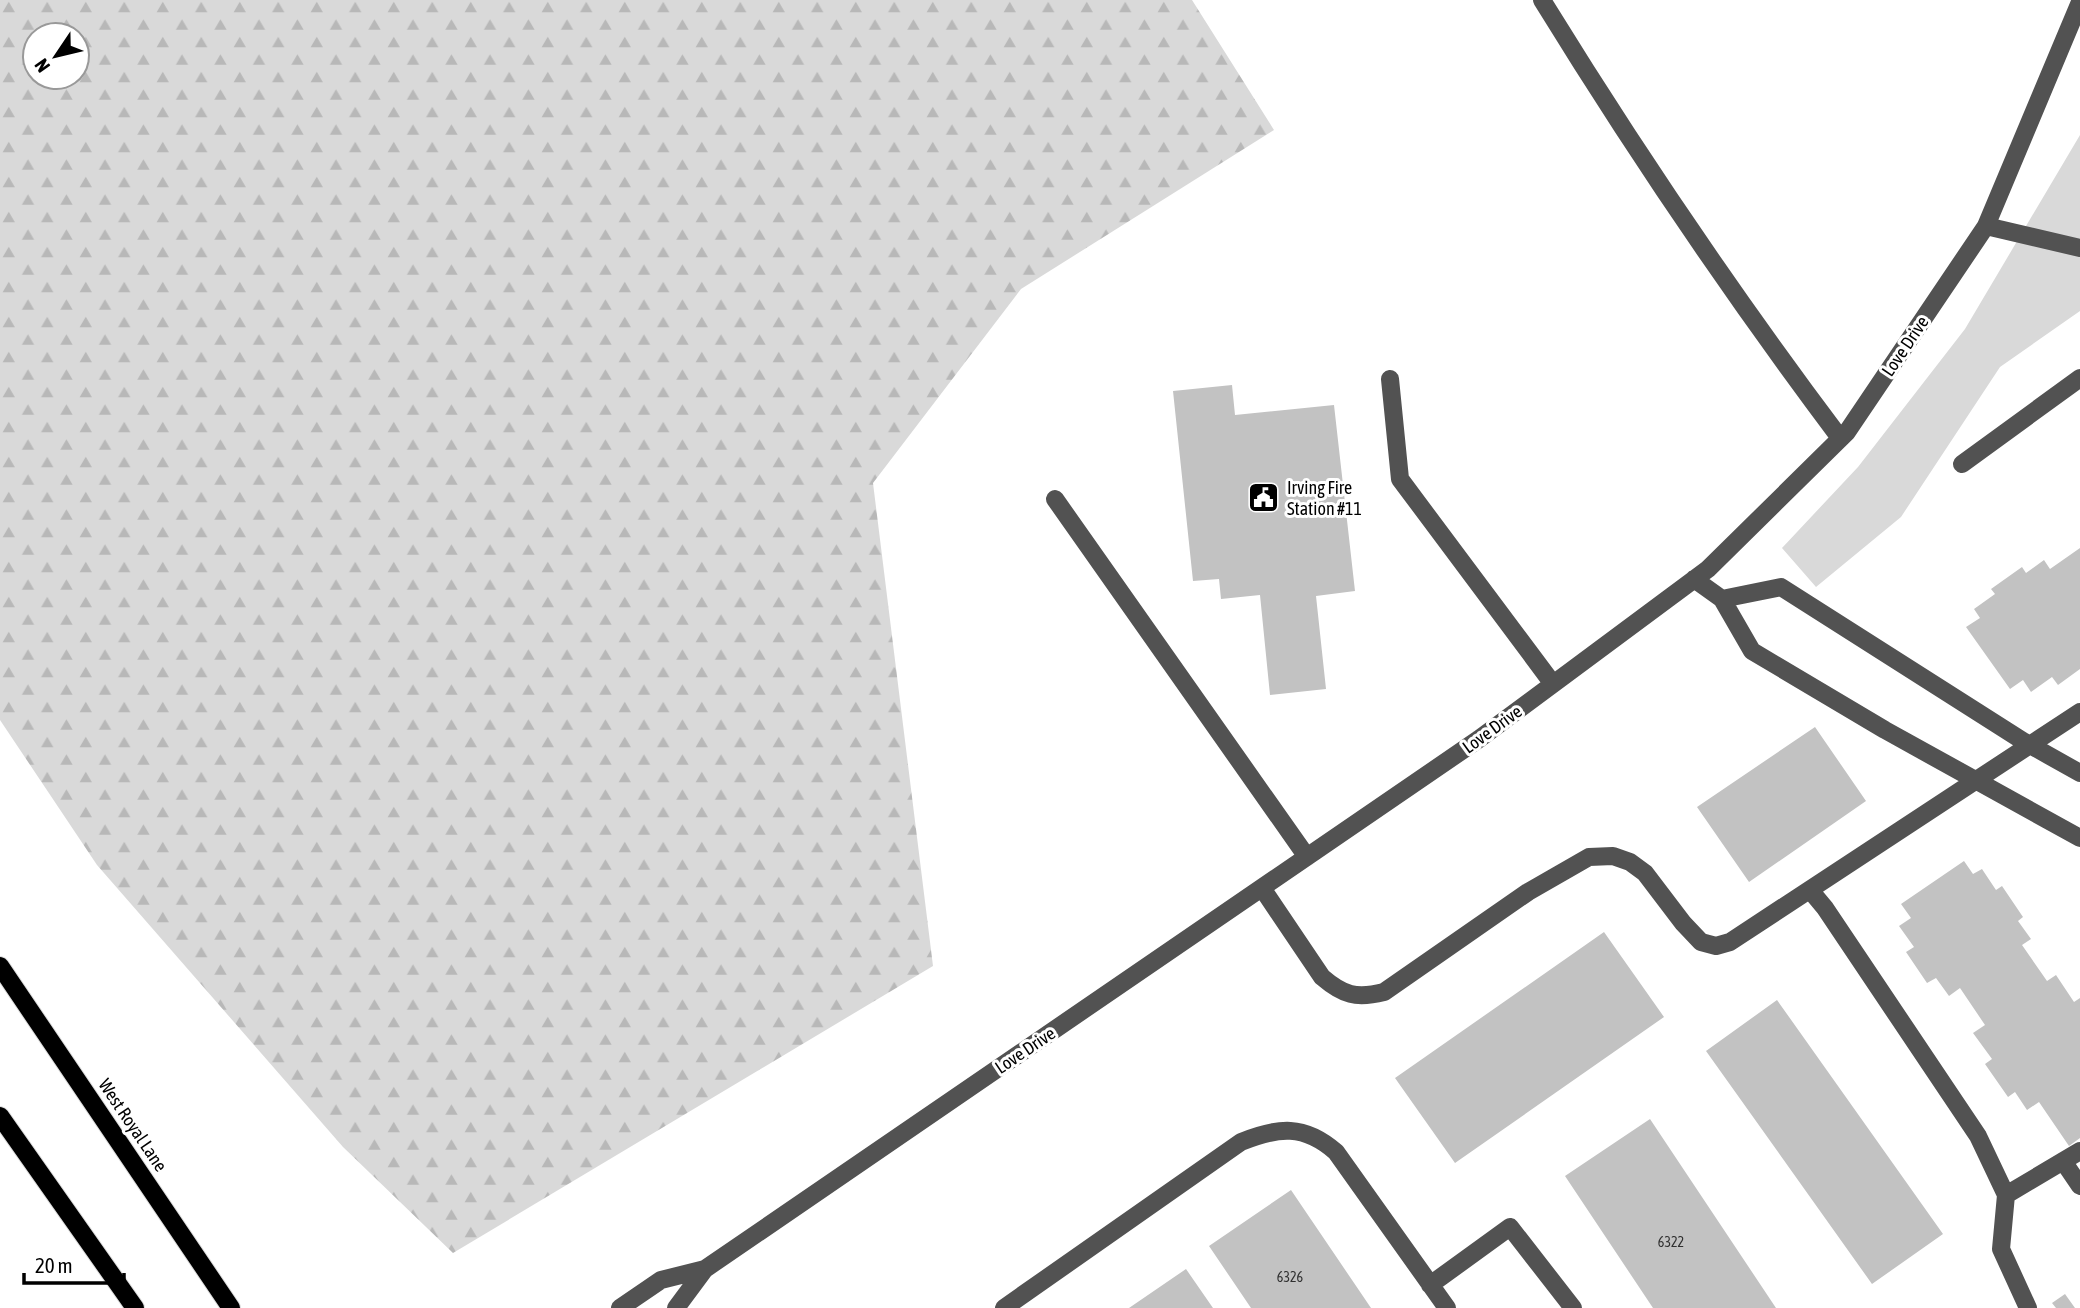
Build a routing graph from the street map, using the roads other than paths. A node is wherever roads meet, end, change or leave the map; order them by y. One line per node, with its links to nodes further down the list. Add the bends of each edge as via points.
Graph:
1 (1542, 0): 7 (street, via 1620,127)
2 (2080, 2): 3 (street, Love Drive)
3 (1986, 226): 4 (street); 7 (street, Love Drive)
4 (2080, 248)
5 (2080, 378): 8 (street)
6 (1390, 379): 12 (street, via 1400,479)
7 (1840, 438): 10 (street, Love Drive)
8 (1962, 464)
9 (1055, 499): 18 (street)
10 (1694, 579): 11 (street); 12 (street, Love Drive)
11 (1722, 599): 14 (street, via 1782,587); 16 (street, via 1752,651)
12 (1553, 684): 18 (street, Love Drive)
13 (2080, 712): 14 (street)
14 (2029, 745): 15 (street); 16 (street)
15 (2080, 773)
16 (1976, 780): 17 (street); 20 (street)
17 (2080, 838)
18 (1307, 857): 19 (street, Love Drive)
19 (1262, 888): 20 (street, via 1322,977 1335,988 1365,997 1384,992 1528,892 1589,857 1613,856 1630,862 1645,873 1701,943 1716,946 1730,942); 27 (street, Love Drive)
20 (1811, 890): 26 (street, via 1978,1136)
21 (0, 966): 30 (main road, West Royal Lane)
22 (0, 1116): 29 (main road)
23 (2080, 1151): 24 (street)
24 (2063, 1161): 25 (street); 26 (street)
25 (2080, 1186)
26 (2006, 1195): 36 (street, via 2001,1249)
27 (705, 1269): 31 (street, Love Drive, via 661,1280); 32 (street, Love Drive)
28 (1430, 1284): 33 (street, via 1336,1152 1320,1138 1276,1131 1241,1142); 34 (street); 35 (street, via 1510,1227)
29 (135, 1308)
30 (231, 1308)
31 (620, 1308)
32 (676, 1308)
33 (1004, 1308)
34 (1447, 1308)
35 (1573, 1308)
36 (2028, 1308)

